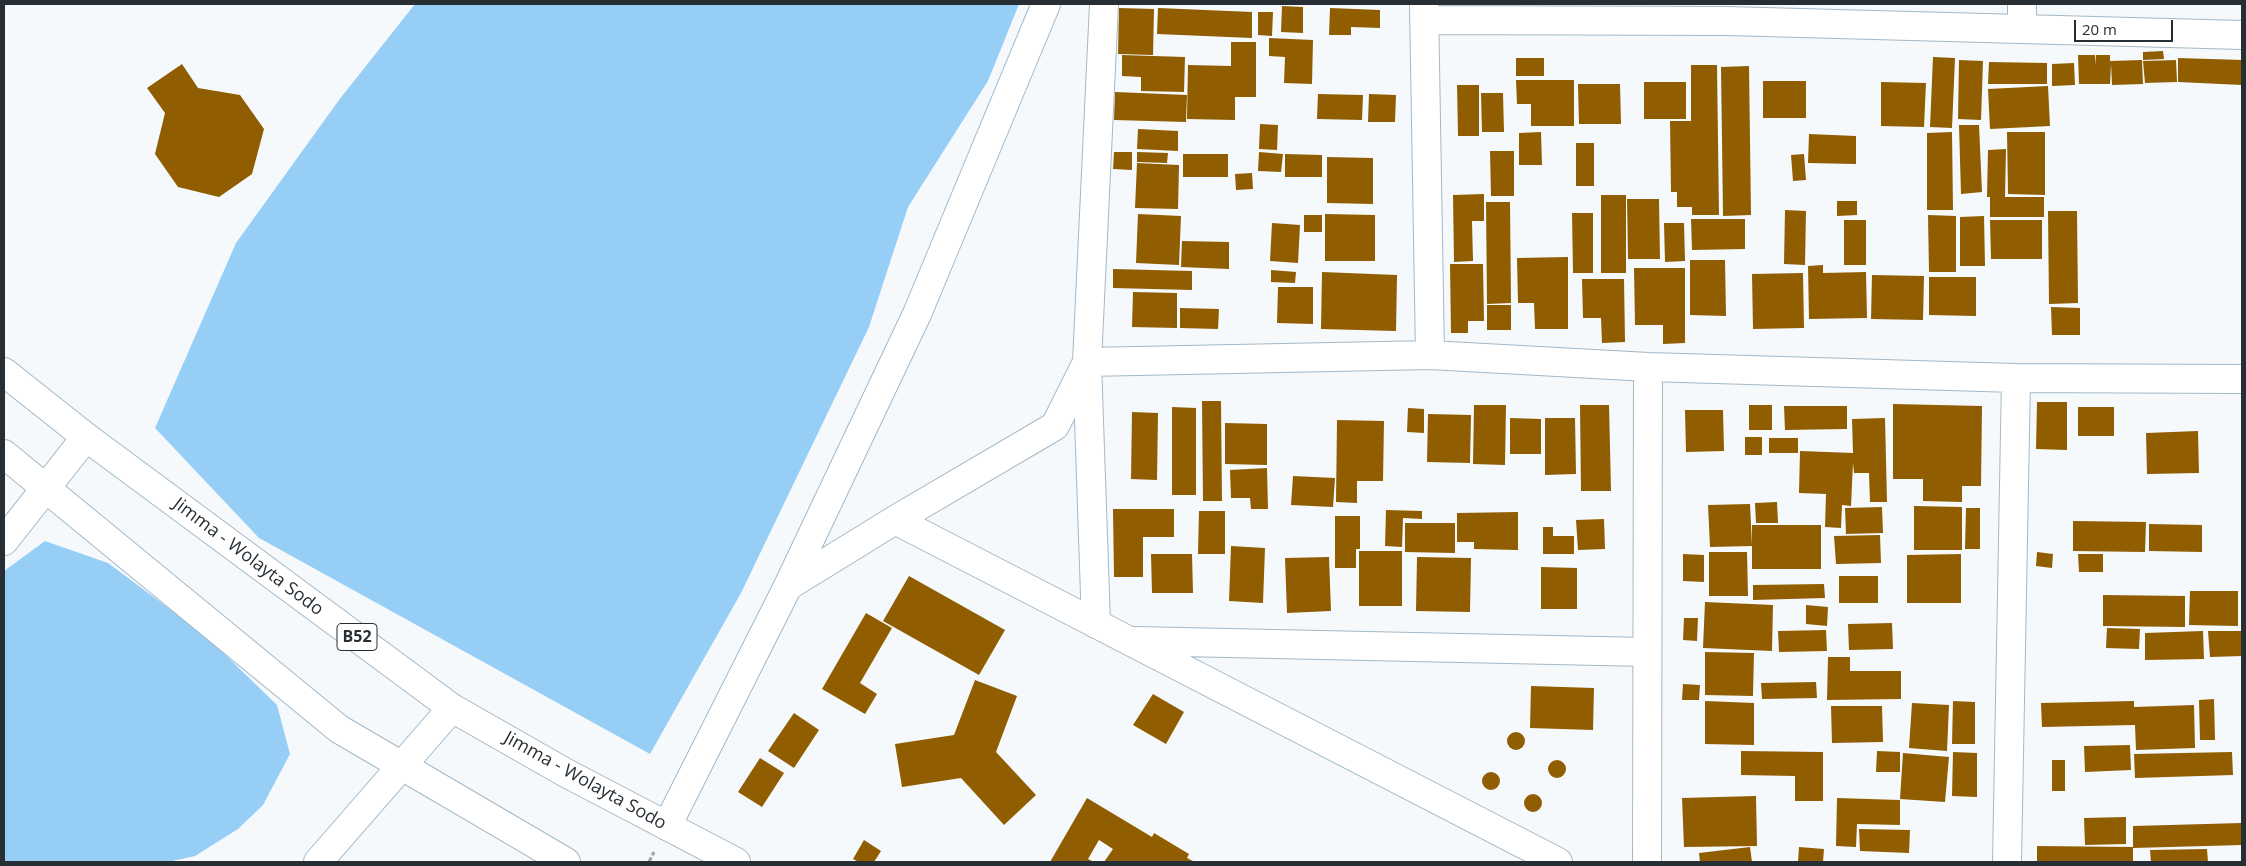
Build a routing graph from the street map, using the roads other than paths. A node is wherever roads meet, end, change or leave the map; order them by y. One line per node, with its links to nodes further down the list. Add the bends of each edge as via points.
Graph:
1 (1046, 4): 18 (main road, via 917,314)
2 (1104, 4): 8 (main road)
3 (1424, 12): 4 (main road); 7 (main road)
4 (1728, 13): 5 (main road)
5 (2022, 16): 6 (main road)
6 (2242, 35)
7 (1430, 355): 8 (main road); 9 (main road)
8 (1087, 362): 16 (main road, via 1055,426); 19 (main road)
9 (1648, 367): 11 (main road); 21 (main road)
10 (4, 372): 13 (main road, Jimma - Wolayta Sodo / B52)
11 (2016, 378): 12 (main road); 30 (main road)
12 (2242, 378)
13 (86, 436): 15 (main road); 22 (main road, Jimma - Wolayta Sodo / B52)
14 (4, 454): 15 (main road)
15 (45, 488): 17 (main road); 23 (main road, via 338,729)
16 (895, 520): 18 (main road); 19 (main road)
17 (4, 541)
18 (788, 586): 24 (main road)
19 (1096, 624): 20 (main road)
20 (1129, 641): 21 (main road); 28 (main road)
21 (1646, 652): 29 (main road)
22 (452, 708): 23 (main road); 24 (main road, Jimma - Wolayta Sodo / B52)
23 (402, 766): 25 (main road); 26 (main road)
24 (666, 826): 27 (main road, Jimma - Wolayta Sodo / B52)
25 (318, 862)
26 (566, 862)
27 (736, 862)
28 (1558, 862)
29 (1647, 862)
30 (2006, 862)

